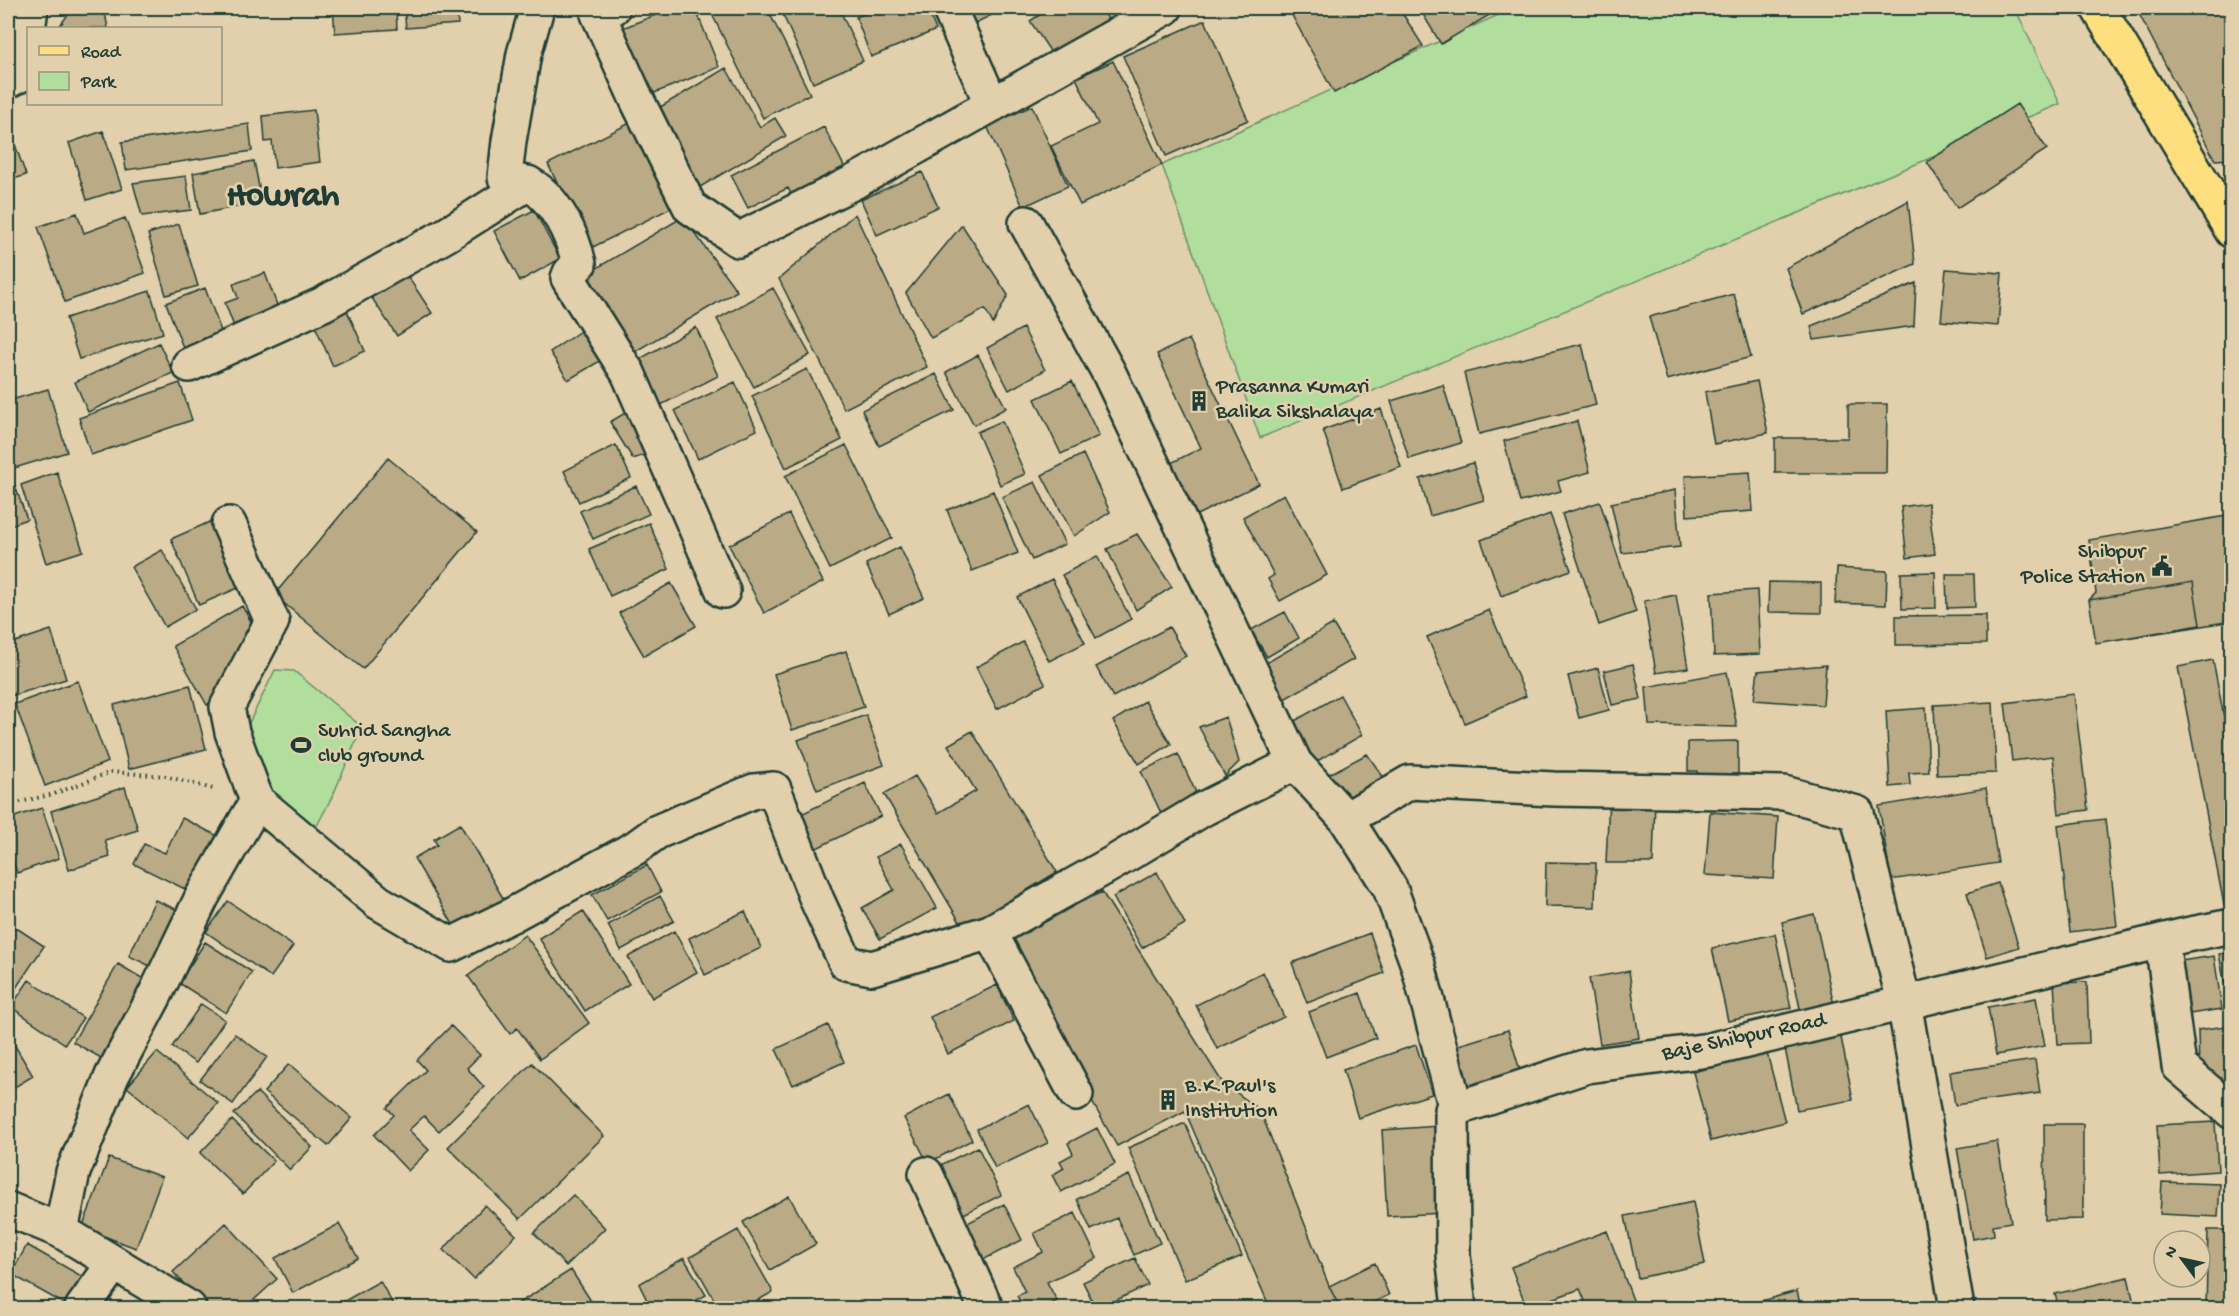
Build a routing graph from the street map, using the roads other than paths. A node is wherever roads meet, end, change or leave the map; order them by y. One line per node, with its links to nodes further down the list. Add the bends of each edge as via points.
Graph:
1 (31, 8): 7 (street)
2 (537, 8): 11 (street, via 524,54 505,169 505,177 511,181)
3 (949, 8): 10 (street)
4 (1166, 8): 10 (street)
5 (2097, 8): 13 (main road)
6 (601, 10): 10 (street, via 637,100 690,207 738,240 854,182)
7 (28, 27)
8 (27, 38): 9 (street, via 22,75)
9 (8, 81)
10 (992, 105)
11 (528, 183): 14 (street, via 446,235 323,304); 16 (street, via 544,194 563,223 579,264 568,278 628,373)
12 (1026, 223): 17 (street, via 1109,373)
13 (2232, 231)
14 (189, 365)
15 (229, 524): 18 (street, via 272,621 227,707)
16 (723, 591)
17 (1295, 763): 19 (street); 21 (street, via 1203,809)
18 (257, 801): 21 (street, via 378,902 451,945 635,848 657,832 754,791 774,789 846,963 872,968); 29 (street, via 202,897 112,1076 73,1172)
19 (1346, 819): 23 (street, via 1410,782 1784,793 1857,813); 25 (street, via 1390,888 1418,965)
20 (2232, 926): 22 (street, Baje Shibpur Road)
21 (990, 932): 24 (street)
22 (2162, 941): 23 (street, Baje Shibpur Road); 26 (street, via 2179,1066)
23 (1904, 1002): 25 (street, Baje Shibpur Road, via 1709,1050 1587,1066); 35 (street)
24 (1076, 1094)
25 (1456, 1109): 34 (street, via 1452,1110 1453,1255)
26 (2232, 1112)
27 (926, 1174): 33 (street)
28 (8, 1209): 29 (street)
29 (61, 1231): 30 (street)
30 (114, 1263): 31 (street); 32 (street)
31 (82, 1308)
32 (189, 1308)
33 (986, 1308)
34 (1459, 1308)
35 (1957, 1308)

